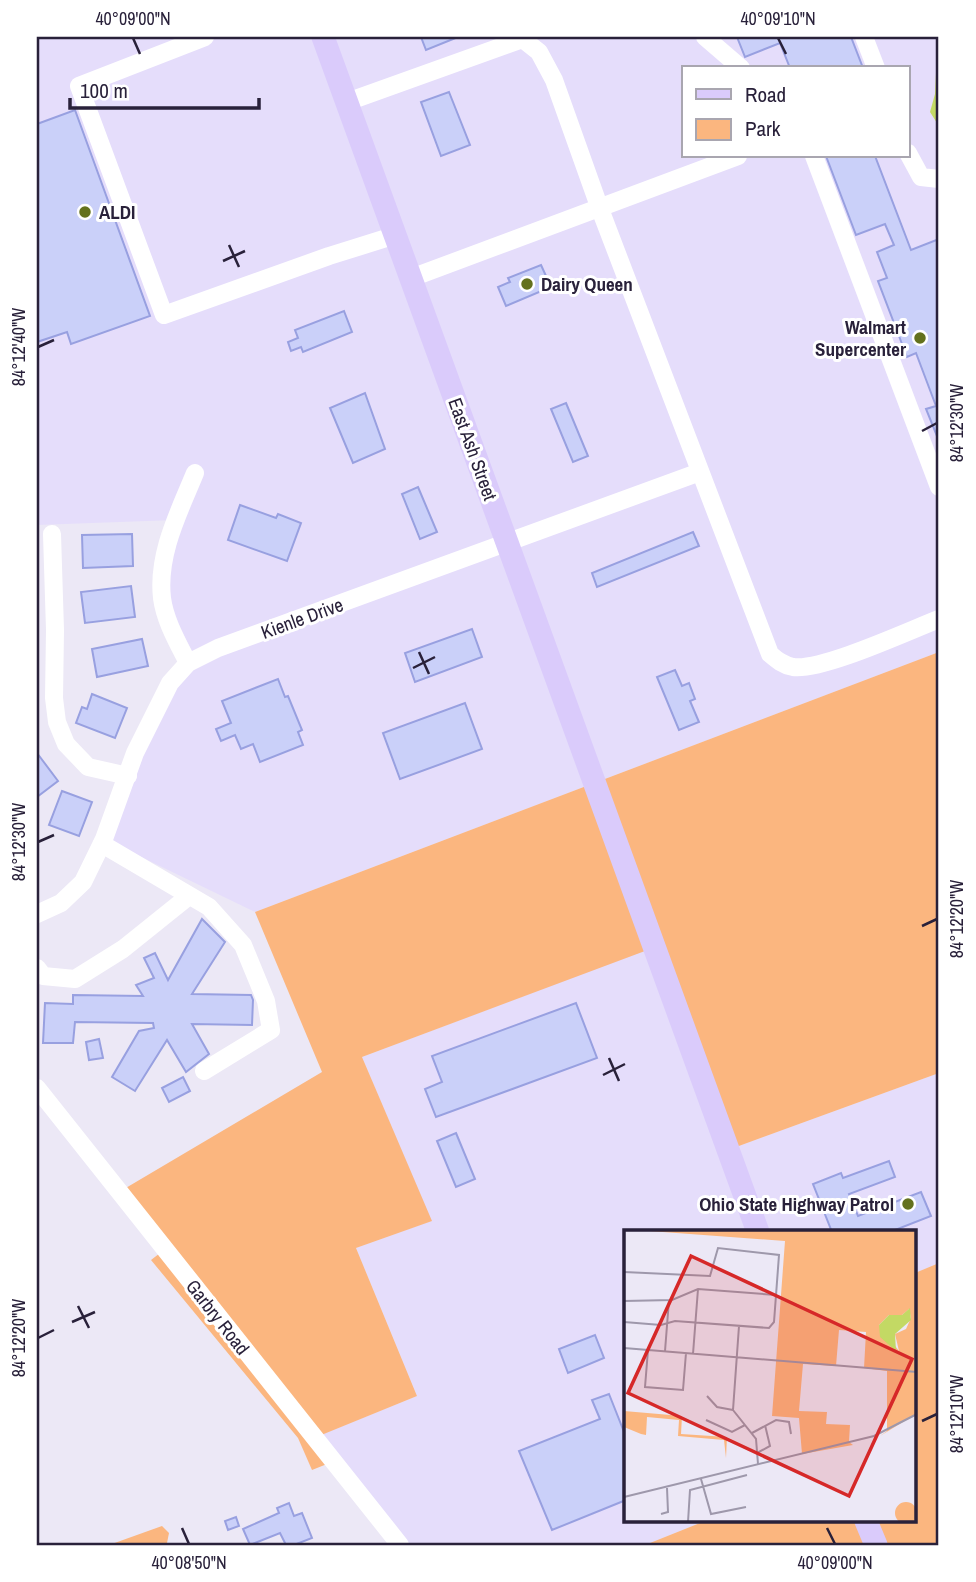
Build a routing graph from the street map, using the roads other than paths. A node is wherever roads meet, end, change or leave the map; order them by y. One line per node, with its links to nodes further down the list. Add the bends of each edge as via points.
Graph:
1 (205, 37): 14 (street, via 79,86 163,315)
2 (323, 37): 8 (main road, East Ash Street)
3 (705, 37): 6 (street)
4 (864, 37): 7 (street)
5 (524, 38): 8 (street); 13 (street, via 539,52 554,80)
6 (739, 66)
7 (875, 66)
8 (347, 102): 14 (main road, East Ash Street)
9 (909, 155): 12 (street, via 921,177)
10 (733, 158): 13 (street)
11 (815, 158): 18 (street)
12 (939, 178)
13 (600, 209): 15 (street); 16 (street)
14 (396, 235): 15 (main road, East Ash Street)
15 (411, 278): 20 (main road, East Ash Street)
16 (700, 472): 20 (street, Kienle Drive); 21 (street, via 770,654 781,663 817,666)
17 (195, 473): 22 (street, via 162,566 162,598)
18 (939, 486)
19 (52, 534): 23 (street, via 57,722 66,744 88,767)
20 (508, 543): 22 (street, Kienle Drive, via 218,648); 30 (main road, East Ash Street)
21 (939, 619)
22 (188, 663): 23 (street, Kienle Drive, via 170,683)
23 (128, 776): 24 (street, Kienle Drive)
24 (102, 844): 25 (street); 26 (street, Kienle Drive, via 83,882 61,903)
25 (189, 896): 27 (street, via 123,949 75,979 43,976); 28 (street, via 209,907 243,946 266,1000 271,1030)
26 (37, 915)
27 (37, 968)
28 (204, 1071)
29 (37, 1088): 32 (street, Garbry Road)
30 (757, 1230)
31 (866, 1522): 33 (main road)
32 (400, 1545)
33 (876, 1545)

